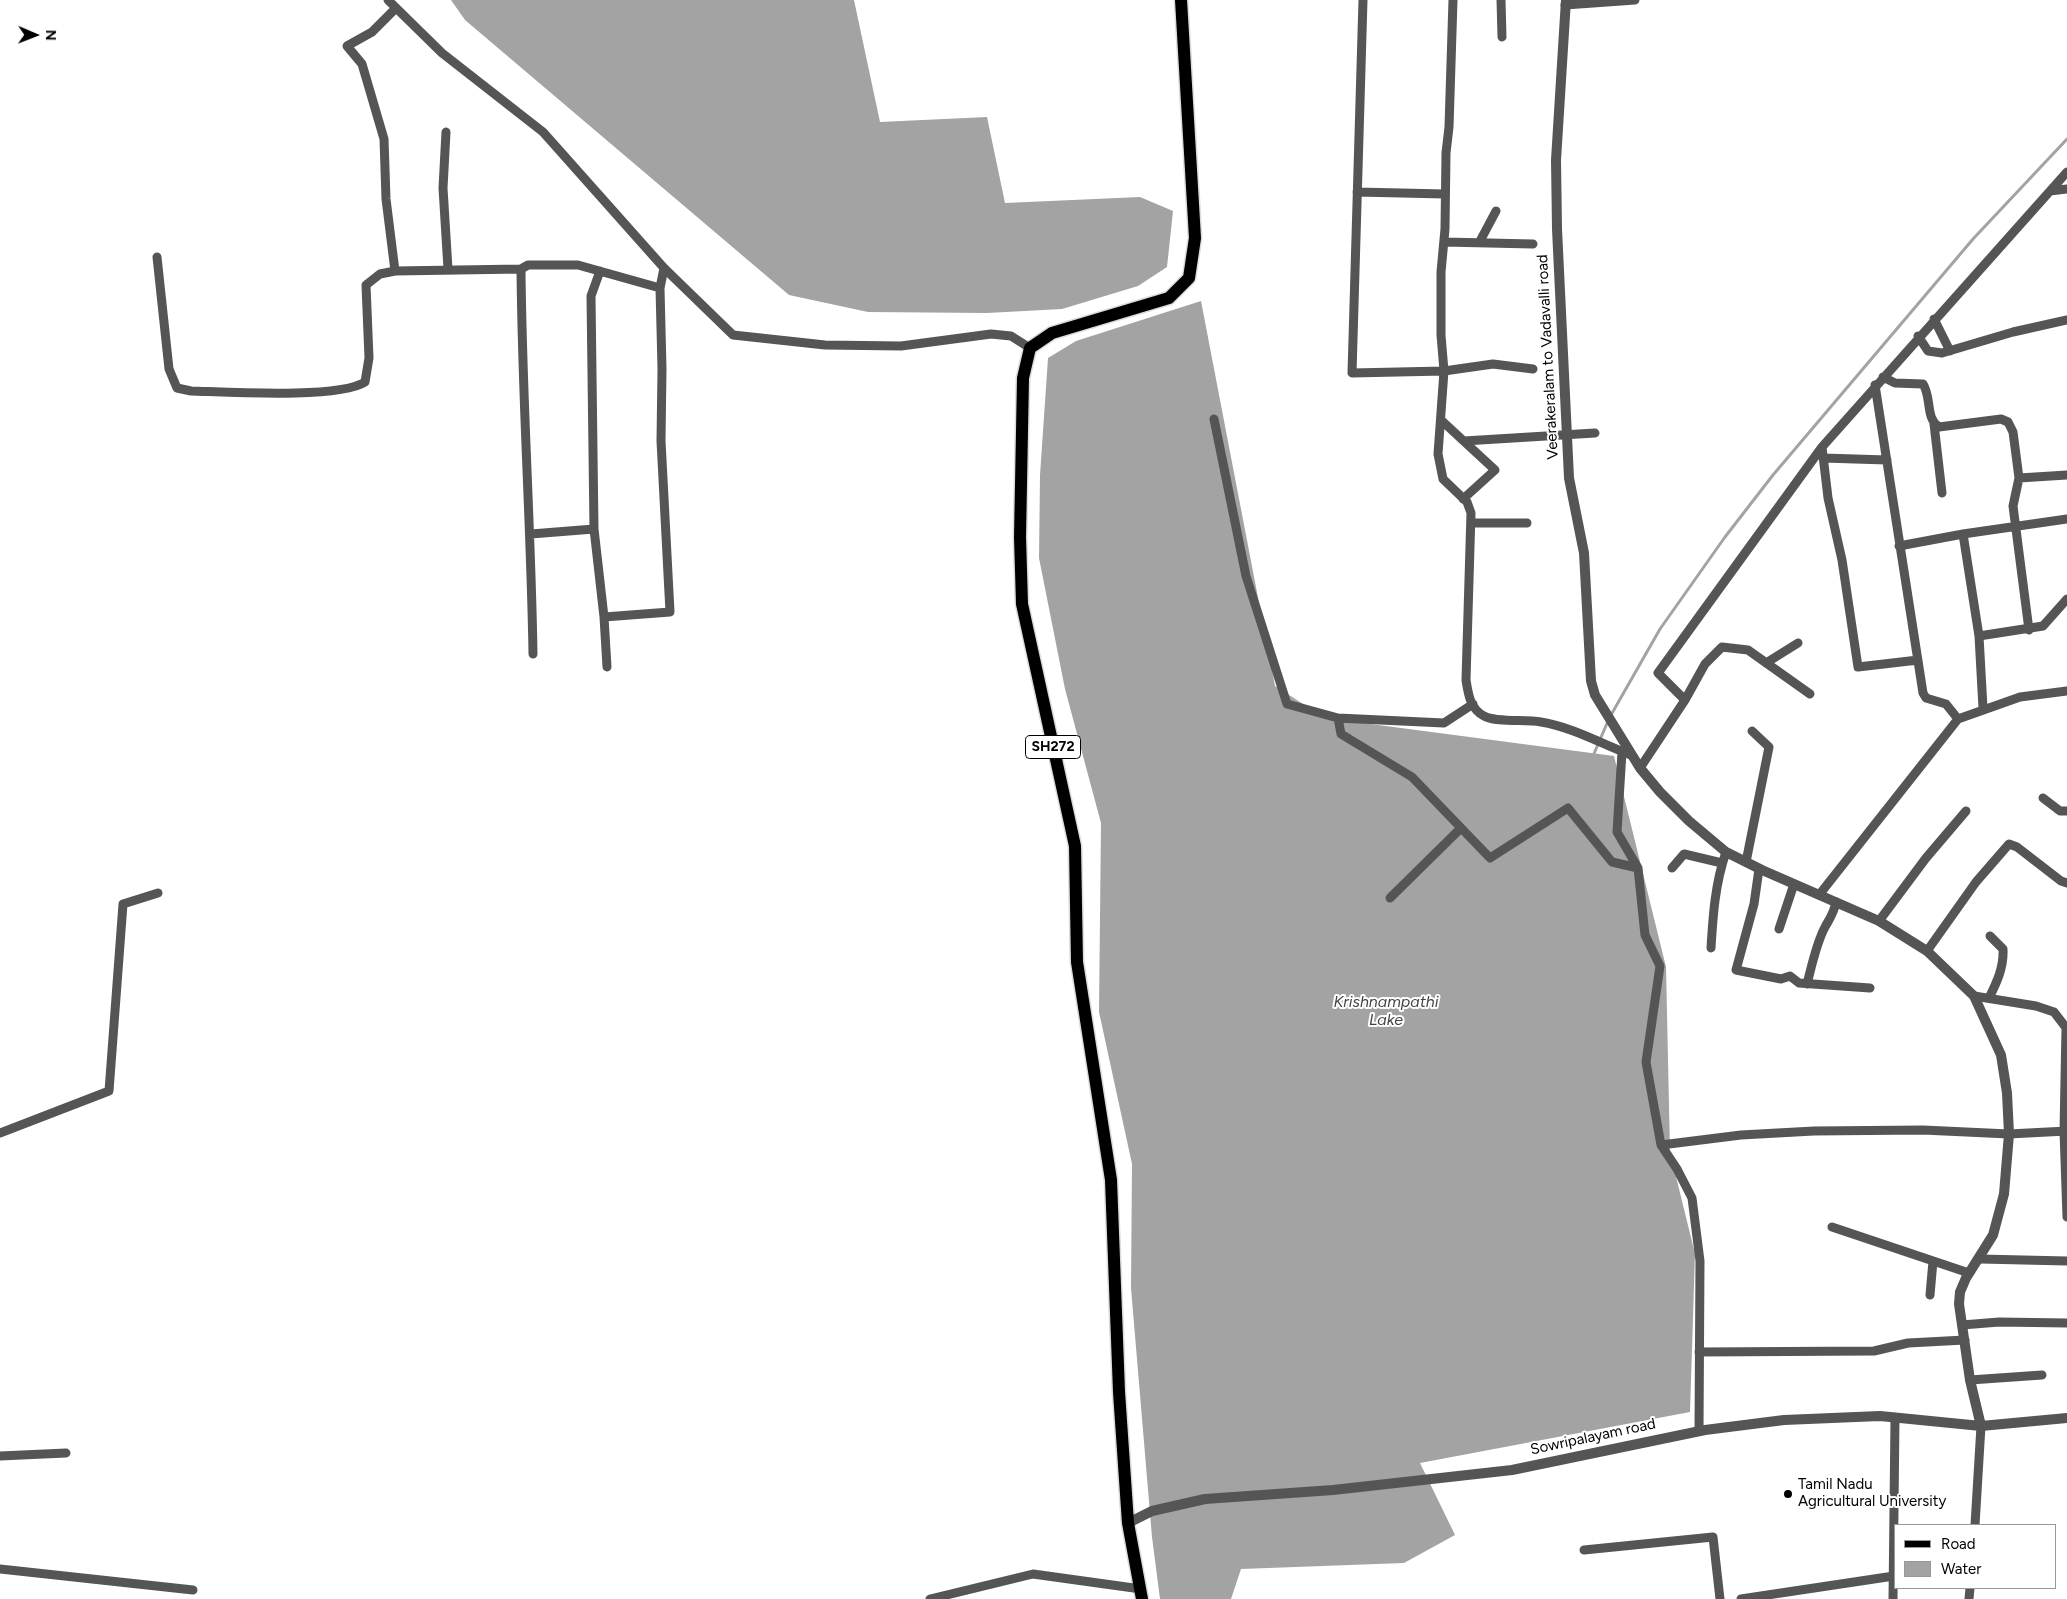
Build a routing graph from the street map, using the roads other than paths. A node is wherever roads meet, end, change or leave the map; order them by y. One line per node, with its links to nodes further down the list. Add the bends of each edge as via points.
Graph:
1 (388, 0): 8 (street)
2 (1181, 0): 30 (main road, via 1195,238 1190,278 1169,298 1052,333)
3 (1363, 0): 14 (street)
4 (1452, 0): 15 (street)
5 (1501, 0): 9 (street)
6 (1635, 0): 7 (street)
7 (1565, 2): 40 (street, Veerakeralam to Vadavalli road, via 1556,160)
8 (395, 9): 22 (street, via 442,53 543,132); 24 (street, via 372,32 347,46 362,64 384,139 386,199)
9 (1502, 37)
10 (446, 132): 21 (street, via 443,188)
11 (2067, 172): 13 (street)
12 (2067, 189): 13 (street)
13 (2050, 191): 27 (street)
14 (1357, 192): 15 (street); 33 (street, via 1352,373)
15 (1445, 194): 17 (street)
16 (1496, 212): 18 (street)
17 (1444, 242): 18 (street); 33 (street, via 1441,335)
18 (1479, 243): 19 (street)
19 (1533, 244)
20 (157, 257): 24 (street, via 169,369 178,388 191,391 324,392 360,385 365,382 369,358 366,285 380,274)
21 (448, 268): 23 (street); 24 (street)
22 (664, 268): 26 (street); 30 (street, via 733,335 825,345 902,346 991,334 1011,336)
23 (522, 269): 25 (street, via 578,264); 54 (street, via 522,351)
24 (395, 271)
25 (600, 271): 26 (street); 53 (street, via 591,296)
26 (660, 288): 58 (street, via 661,441 670,612)
27 (1934, 319): 29 (street); 31 (street)
28 (2067, 320): 31 (street)
29 (1918, 336): 31 (street, via 1928,351); 34 (street)
30 (1030, 348): 125 (main road, SH272, via 1023,378 1022,604 1075,846 1077,962 1111,1180 1119,1392)
31 (1950, 351)
32 (1533, 369): 33 (street, via 1493,364)
33 (1444, 371): 37 (street)
34 (1883, 377): 35 (street); 38 (street, via 1895,383 1923,384)
35 (1875, 385): 42 (street); 44 (street)
36 (1214, 419): 71 (street, via 1246,576 1287,704)
37 (1441, 420): 41 (street); 48 (street, via 1438,454 1443,479)
38 (1934, 424): 46 (street, via 1939,427 2001,419 2008,422 2013,432); 47 (street)
39 (1595, 433): 40 (street)
40 (1567, 434): 41 (street); 74 (street, Veerakeralam to Vadavalli road, via 1569,478 1584,553 1591,681 1595,695 1618,736)
41 (1464, 440): 48 (street, via 1495,470)
42 (1822, 447): 43 (street); 68 (street, via 1658,673)
43 (1823, 458): 44 (street); 63 (street, via 1858,667)
44 (1887, 460): 56 (street)
45 (2067, 475): 46 (street)
46 (2019, 478): 52 (street, via 2013,506)
47 (1942, 493)
48 (1463, 499): 50 (street, via 1472,513)
49 (2067, 520): 52 (street)
50 (1471, 523): 51 (street); 69 (street, via 1466,680)
51 (1527, 523)
52 (2015, 526): 55 (street); 59 (street)
53 (594, 529): 54 (street); 58 (street)
54 (531, 534): 62 (street)
55 (1963, 534): 56 (street); 60 (street)
56 (1899, 546): 63 (street)
57 (2067, 600): 59 (street, via 2043,626)
58 (604, 617): 65 (street)
59 (2029, 630): 60 (street)
60 (1978, 636): 70 (street)
61 (1798, 643): 64 (street)
62 (533, 654)
63 (1918, 660): 72 (street, via 1926,698 1946,704)
64 (1766, 662): 67 (street); 68 (street, via 1748,650 1722,647 1705,664)
65 (606, 667)
66 (2067, 691): 70 (street, via 2020,697)
67 (1810, 694)
68 (1685, 700): 75 (street)
69 (1473, 704): 71 (street, via 1444,723); 74 (street, via 1485,717 1541,722 1573,731)
70 (1983, 708): 72 (street)
71 (1338, 718): 79 (street, via 1341,734 1412,777)
72 (1958, 718): 89 (street)
73 (1752, 731): 81 (street, via 1768,747)
74 (1622, 752): 75 (street, Veerakeralam to Vadavalli road); 83 (street, via 1617,832)
75 (1640, 768): 80 (street, Veerakeralam to Vadavalli road, via 1684,816)
76 (2043, 798): 78 (street, via 2060,811)
77 (1966, 811): 92 (street)
78 (2067, 811)
79 (1462, 828): 83 (street, via 1490,858 1568,808 1612,862); 90 (street)
80 (1726, 852): 81 (street, Veerakeralam to Vadavalli road); 82 (street)
81 (1746, 862): 85 (street, Veerakeralam to Vadavalli road)
82 (1722, 863): 84 (street, via 1684,854); 95 (street, via 1714,897)
83 (1638, 868): 105 (street, via 1645,935 1660,966 1646,1062)
84 (1672, 868)
85 (1759, 869): 87 (street, Veerakeralam to Vadavalli road); 97 (street, via 1754,904 1736,970 1781,979 1790,976 1798,983)
86 (2067, 883): 96 (street, via 2008,844 1976,882)
87 (1794, 884): 89 (street, Veerakeralam to Vadavalli road); 93 (street)
88 (158, 893): 103 (street, via 122,904 109,1091)
89 (1819, 895): 91 (street, Veerakeralam to Vadavalli road)
90 (1390, 898)
91 (1836, 902): 92 (street, Veerakeralam to Vadavalli road); 97 (street, via 1813,958)
92 (1879, 921): 96 (street, Veerakeralam to Vadavalli road)
93 (1780, 929)
94 (1990, 936): 100 (street, via 2003,948 2004,958 1999,979)
95 (1711, 948)
96 (1927, 951): 99 (street, Veerakeralam to Vadavalli road)
97 (1807, 984): 98 (street)
98 (1870, 988)
99 (1974, 996): 100 (street); 104 (street, via 2001,1055)
100 (1989, 998): 101 (street, via 2054,1012)
101 (2067, 1029): 102 (street)
102 (2066, 1131): 104 (street); 106 (street)
103 (0, 1133)
104 (2009, 1134): 105 (street, via 1923,1130 1814,1131 1741,1135); 108 (street, via 2004,1194 1993,1235)
105 (1661, 1145): 116 (street, via 1692,1198 1700,1261)
106 (2067, 1217)
107 (1832, 1227): 109 (street)
108 (1980, 1259): 110 (street); 111 (street)
109 (1933, 1261): 111 (street); 112 (street)
110 (2067, 1261)
111 (1969, 1273): 114 (street, via 1958,1304)
112 (1930, 1295)
113 (2067, 1323): 114 (street)
114 (1962, 1325): 115 (street)
115 (1965, 1340): 116 (street, via 1908,1343 1874,1350); 118 (street)
116 (1699, 1352): 122 (street)
117 (2042, 1375): 118 (street)
118 (1970, 1380): 121 (street)
119 (1895, 1418): 121 (street, Sowripalayam road); 122 (street, Sowripalayam road, via 1784,1420); 126 (street)
120 (2067, 1418): 121 (street, Sowripalayam road)
121 (1981, 1426): 127 (street)
122 (1699, 1431): 125 (street, Sowripalayam road, via 1512,1470 1333,1490 1205,1499 1152,1511)
123 (66, 1453): 124 (street)
124 (0, 1456)
125 (1128, 1523): 132 (main road, SH272)
126 (1894, 1524)
127 (1975, 1524)
128 (1584, 1550): 134 (street, via 1713,1537)
129 (0, 1569): 131 (street)
130 (1894, 1576): 135 (street); 136 (street)
131 (193, 1590)
132 (1142, 1594): 133 (street, via 1034,1574)
133 (930, 1599)
134 (1720, 1599)
135 (1741, 1599)
136 (1893, 1599)

